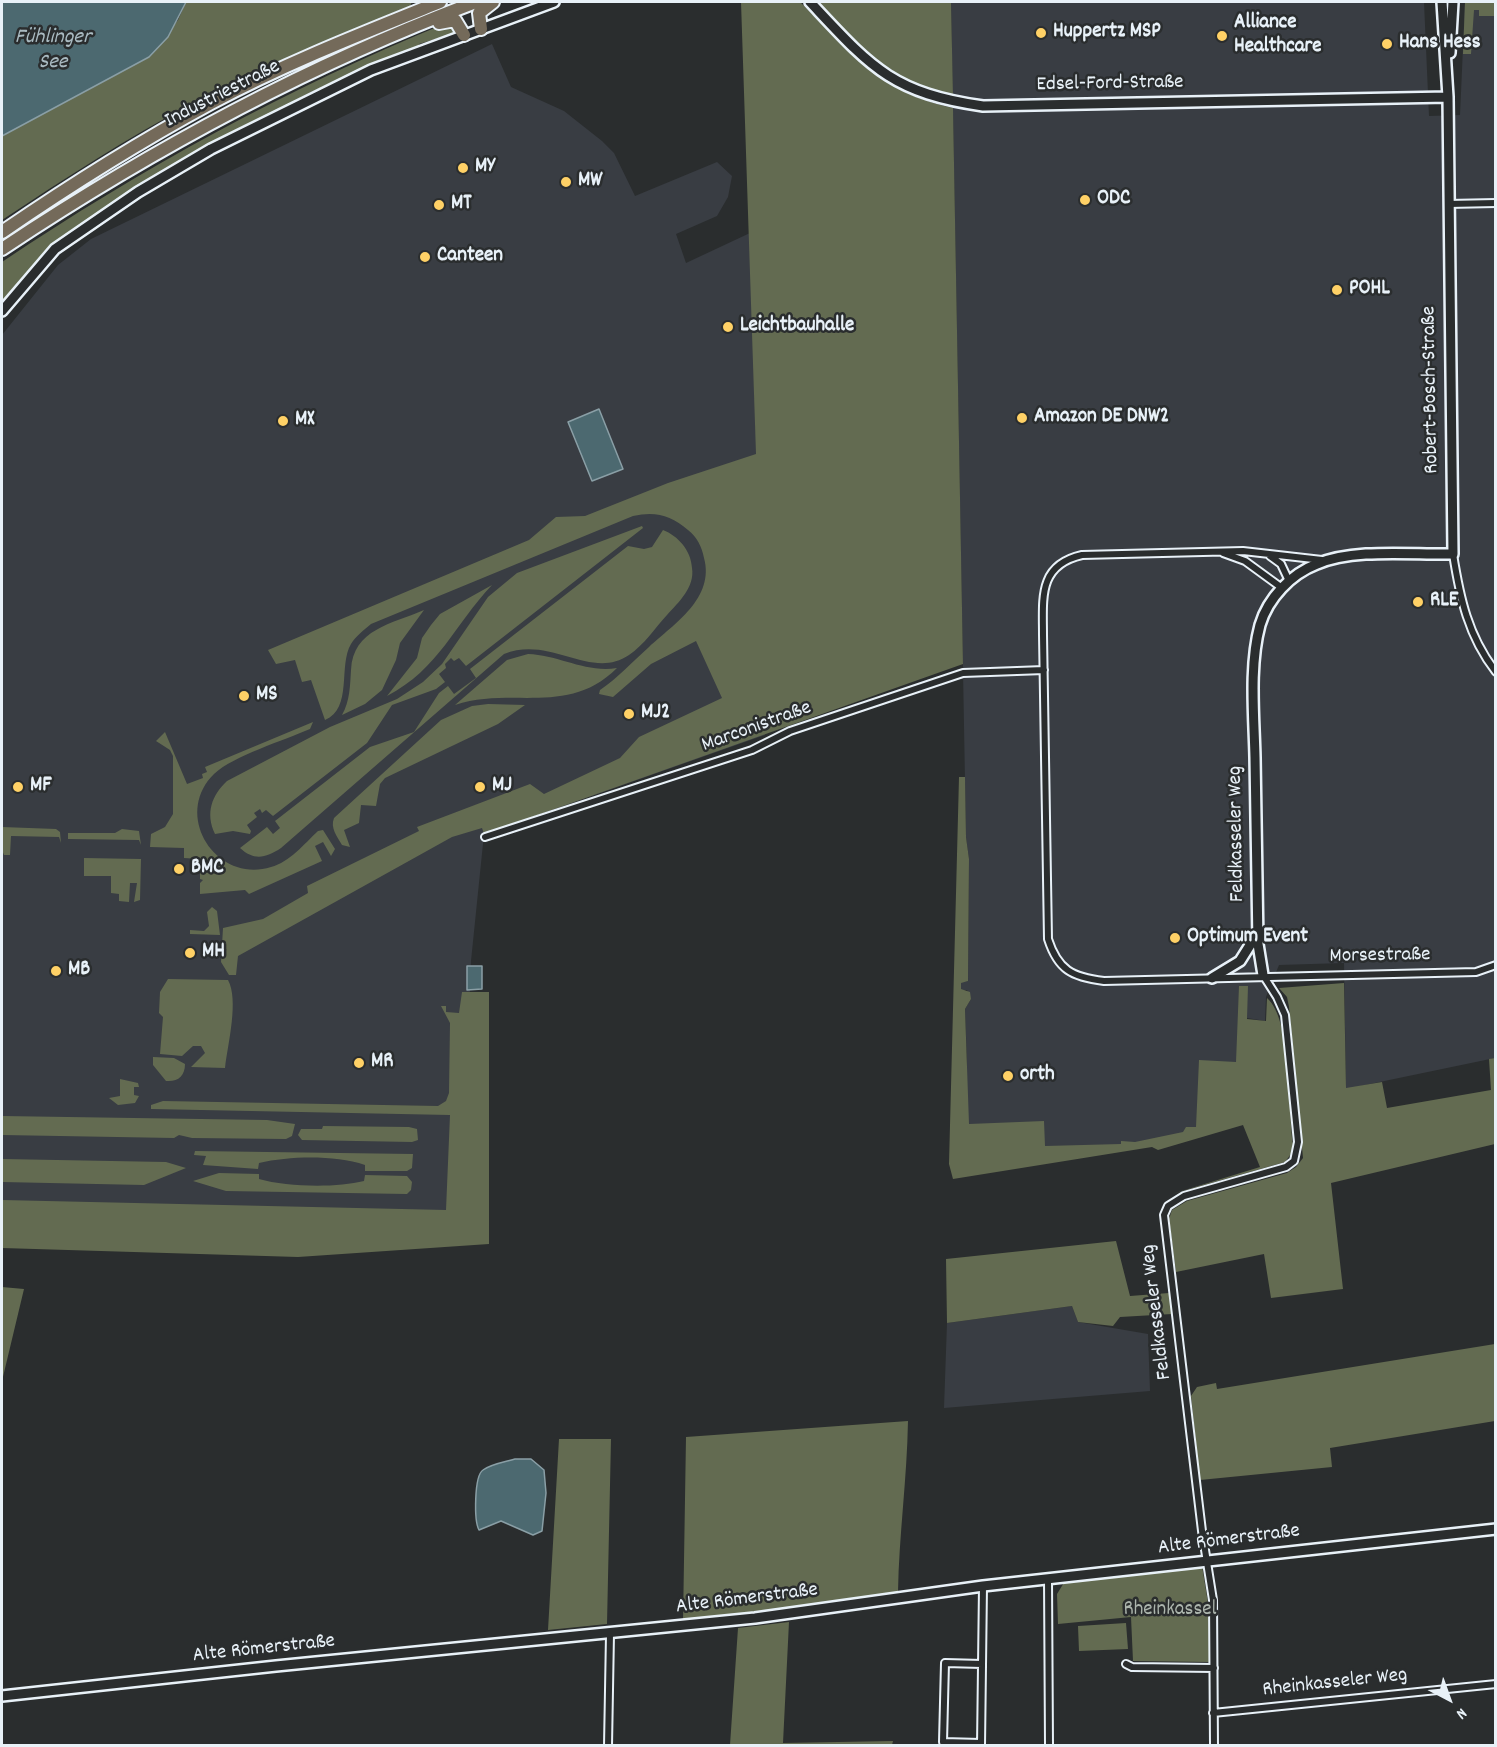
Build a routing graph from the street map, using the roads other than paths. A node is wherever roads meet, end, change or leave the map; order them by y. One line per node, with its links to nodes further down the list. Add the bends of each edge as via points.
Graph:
1 (440, 2): 12 (highway, Industriestraße, via 315,53 212,102)
2 (476, 2): 10 (highway, Industriestraße)
3 (494, 2): 8 (highway, via 479,13)
4 (554, 2): 8 (street)
5 (810, 2): 11 (street, Edsel-Ford-Straße, via 859,55 881,72 911,89 943,100 983,106)
6 (1442, 2): 11 (street, Robert-Bosch-Straße)
7 (1453, 2): 11 (street, Robert-Bosch-Straße)
8 (481, 29): 9 (street)
9 (464, 35): 10 (highway, via 455,21 448,20); 18 (street, via 323,92 168,173 55,249)
10 (389, 39): 17 (highway, Industriestraße, via 289,82 174,141)
11 (1448, 97): 14 (street, Robert-Bosch-Straße)
12 (62, 191): 15 (highway); 16 (highway, Industriestraße)
13 (1496, 203): 14 (street)
14 (1448, 204): 20 (street, Robert-Bosch-Straße)
15 (2, 225)
16 (2, 232)
17 (2, 249)
18 (2, 311)
19 (1217, 551): 21 (street); 23 (street, via 1245,561); 24 (street, via 1082,555 1057,565 1050,573 1043,599)
20 (1453, 554): 22 (street, Feldkasseler Weg, via 1359,556); 25 (street, Robert-Bosch-Straße, via 1466,620)
21 (1269, 555): 22 (street); 23 (street, via 1281,564)
22 (1326, 561): 23 (street, Feldkasseler Weg)
23 (1286, 584): 27 (street, Feldkasseler Weg, via 1260,626 1255,666)
24 (1044, 670): 26 (street, Marconistraße, via 963,673 790,731 752,750); 30 (street, via 1048,939 1054,957 1082,978 1104,981)
25 (1496, 672)
26 (485, 837)
27 (1258, 932): 29 (street, Feldkasseler Weg); 30 (street, via 1240,962)
28 (1496, 965): 29 (street, Morsestraße, via 1476,972)
29 (1263, 975): 30 (street); 32 (street, Feldkasseler Weg, via 1285,1015 1298,1142 1294,1161 1286,1167 1184,1196 1168,1206 1164,1215)
30 (1212, 978)
31 (1496, 1529): 32 (street, Alte Römerstraße)
32 (1207, 1563): 33 (street, Alte Römerstraße); 38 (street, Feldkasseler Weg, via 1213,1600)
33 (1048, 1579): 34 (street, Alte Römerstraße); 44 (street)
34 (983, 1586): 35 (street, Alte Römerstraße); 36 (street)
35 (610, 1634): 40 (street, Alte Römerstraße); 43 (street)
36 (982, 1664): 42 (street); 42 (street, via 945,1663 943,1742)
37 (1126, 1664): 38 (street)
38 (1214, 1668): 41 (street, Feldkasseler Weg)
39 (1496, 1684): 41 (street, Rheinkasseler Weg)
40 (2, 1696)
41 (1213, 1713): 45 (street, Feldkasseler Weg)
42 (981, 1744)
43 (608, 1746)
44 (1048, 1746)
45 (1214, 1746)

